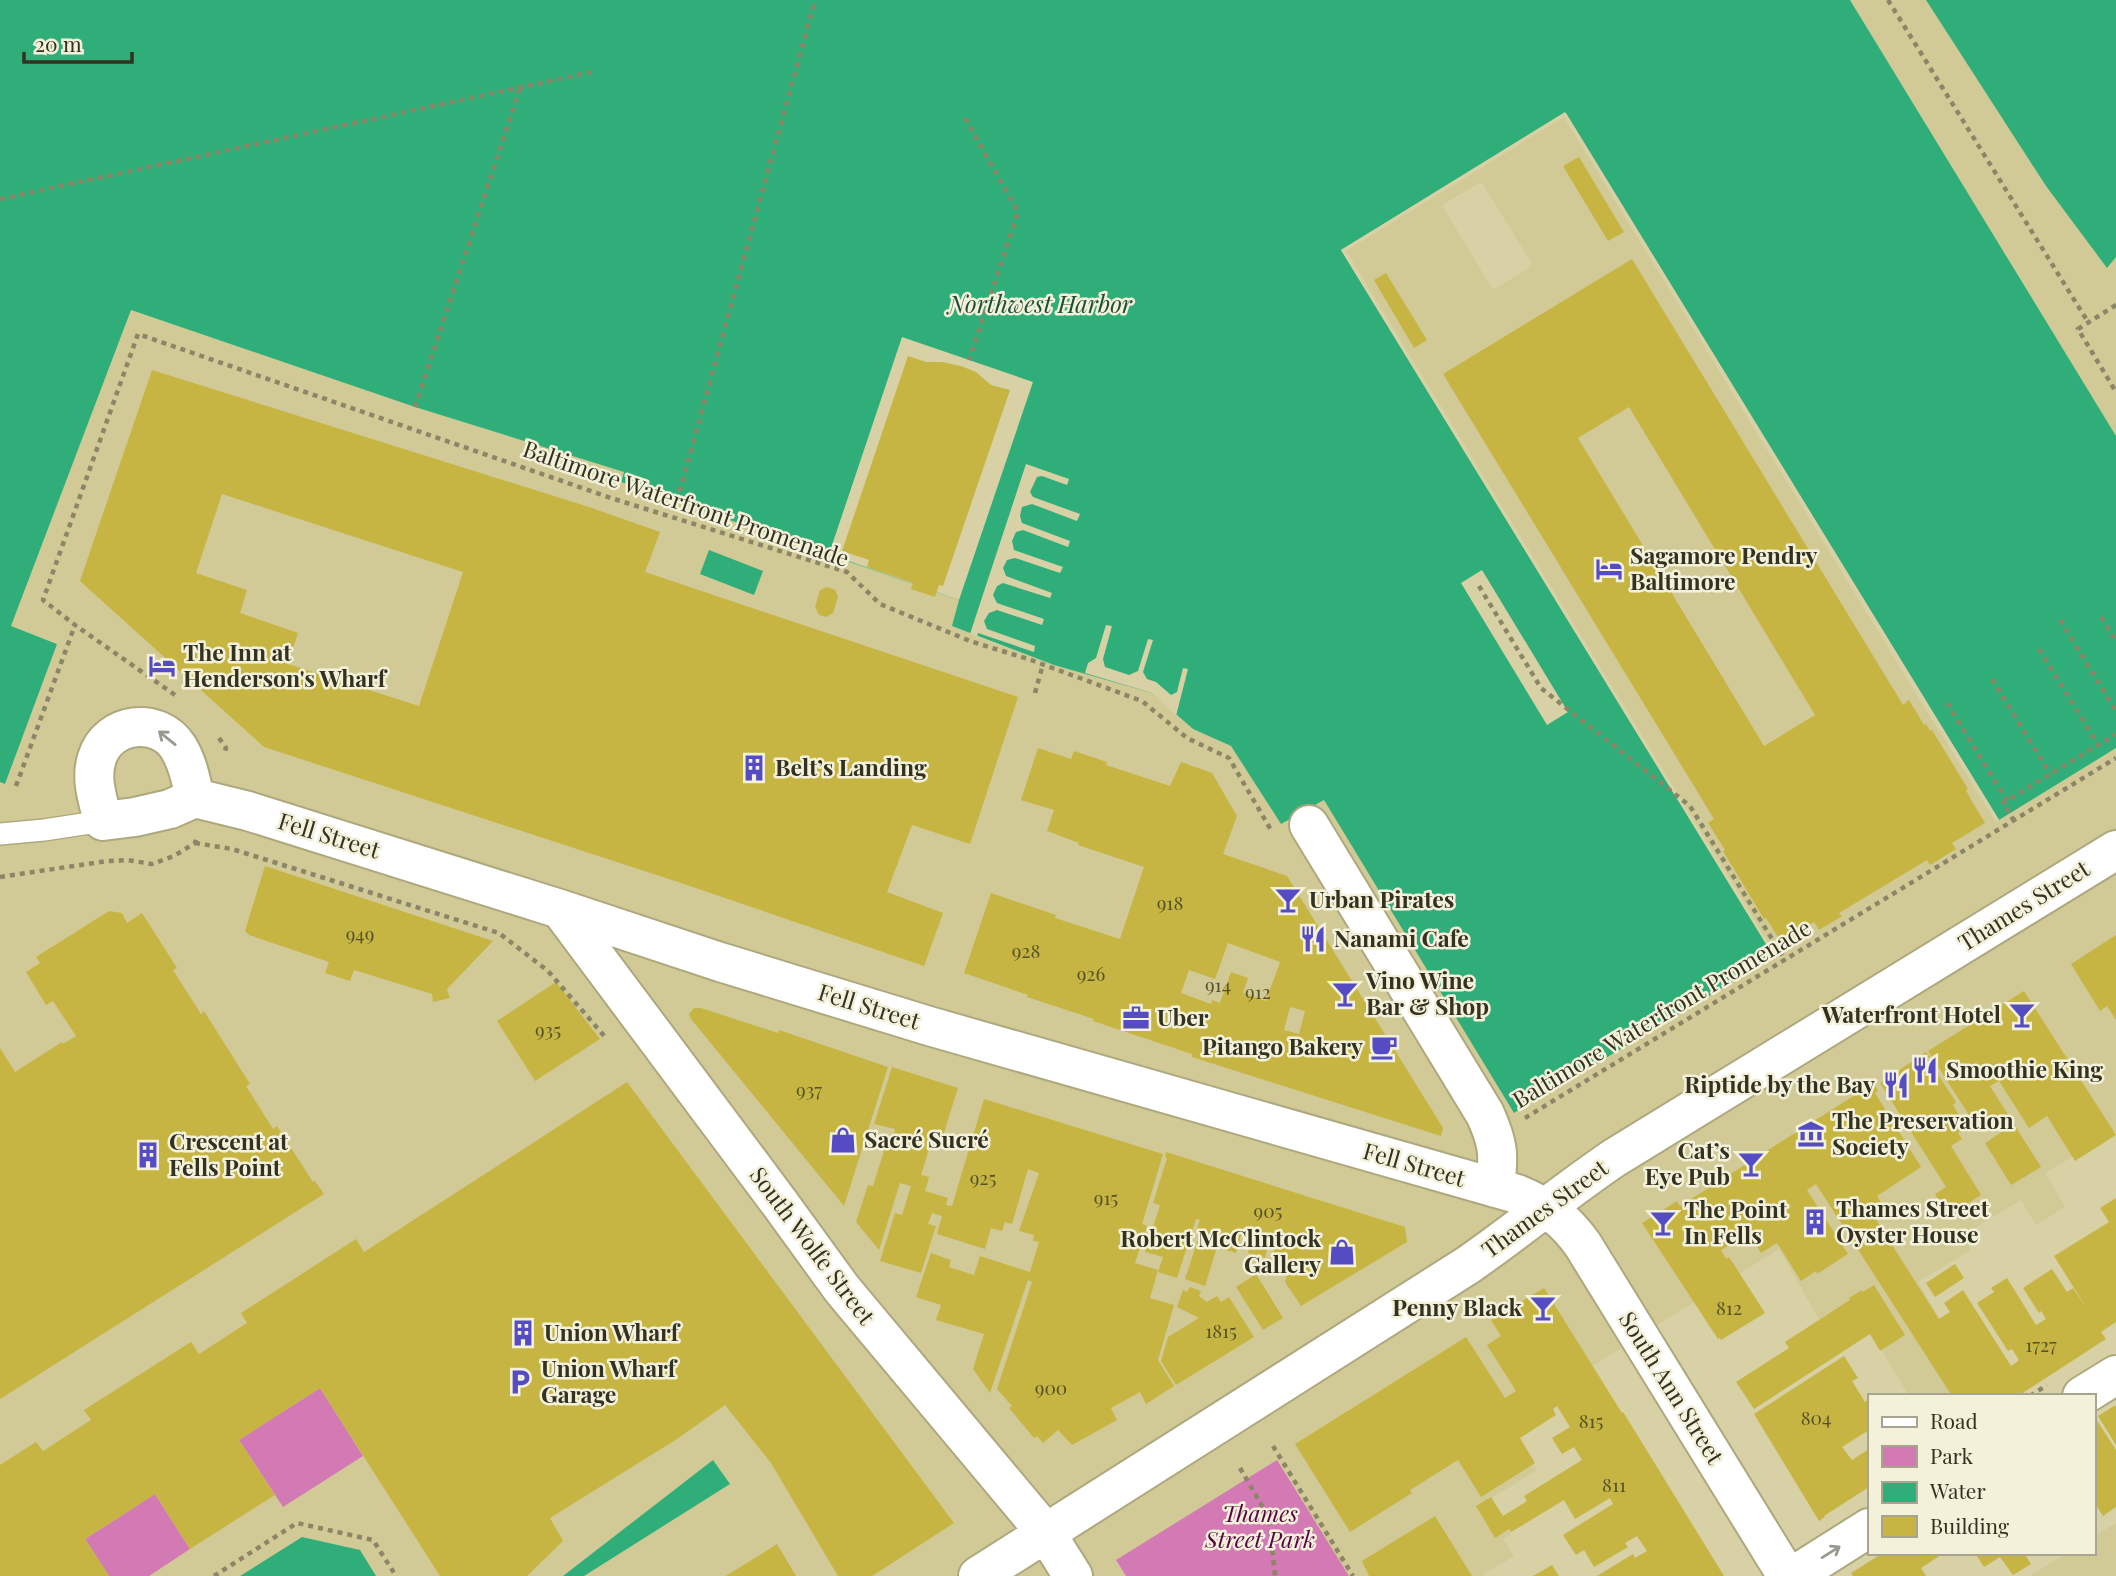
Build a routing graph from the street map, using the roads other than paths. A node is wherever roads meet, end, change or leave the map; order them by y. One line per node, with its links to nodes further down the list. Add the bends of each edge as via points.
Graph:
1 (195, 798): 2 (street, via 158,812); 2 (street, one-way to 2, via 187,764 162,731 140,726 121,730 107,740 94,770); 6 (street, Fell Street)
2 (103, 821): 4 (lane)
3 (1295, 827): 7 (street, via 1485,1114 1499,1160)
4 (0, 835)
5 (2116, 850): 8 (street, Thames Street, via 1614,1158)
6 (560, 909): 7 (street, Fell Street, via 929,1026); 12 (street, South Wolfe Street, via 842,1289)
7 (1495, 1188): 8 (street, Fell Street)
8 (1546, 1207): 12 (street, Thames Street, via 1468,1265); 15 (street, South Ann Street, via 1583,1245)
9 (2116, 1375): 10 (street)
10 (2085, 1394)
11 (1868, 1529): 16 (street, one-way to 11)
12 (1046, 1533): 13 (street, Thames Street); 14 (street, South Wolfe Street)
13 (978, 1576)
14 (1073, 1576)
15 (1787, 1576)
16 (1793, 1576)

